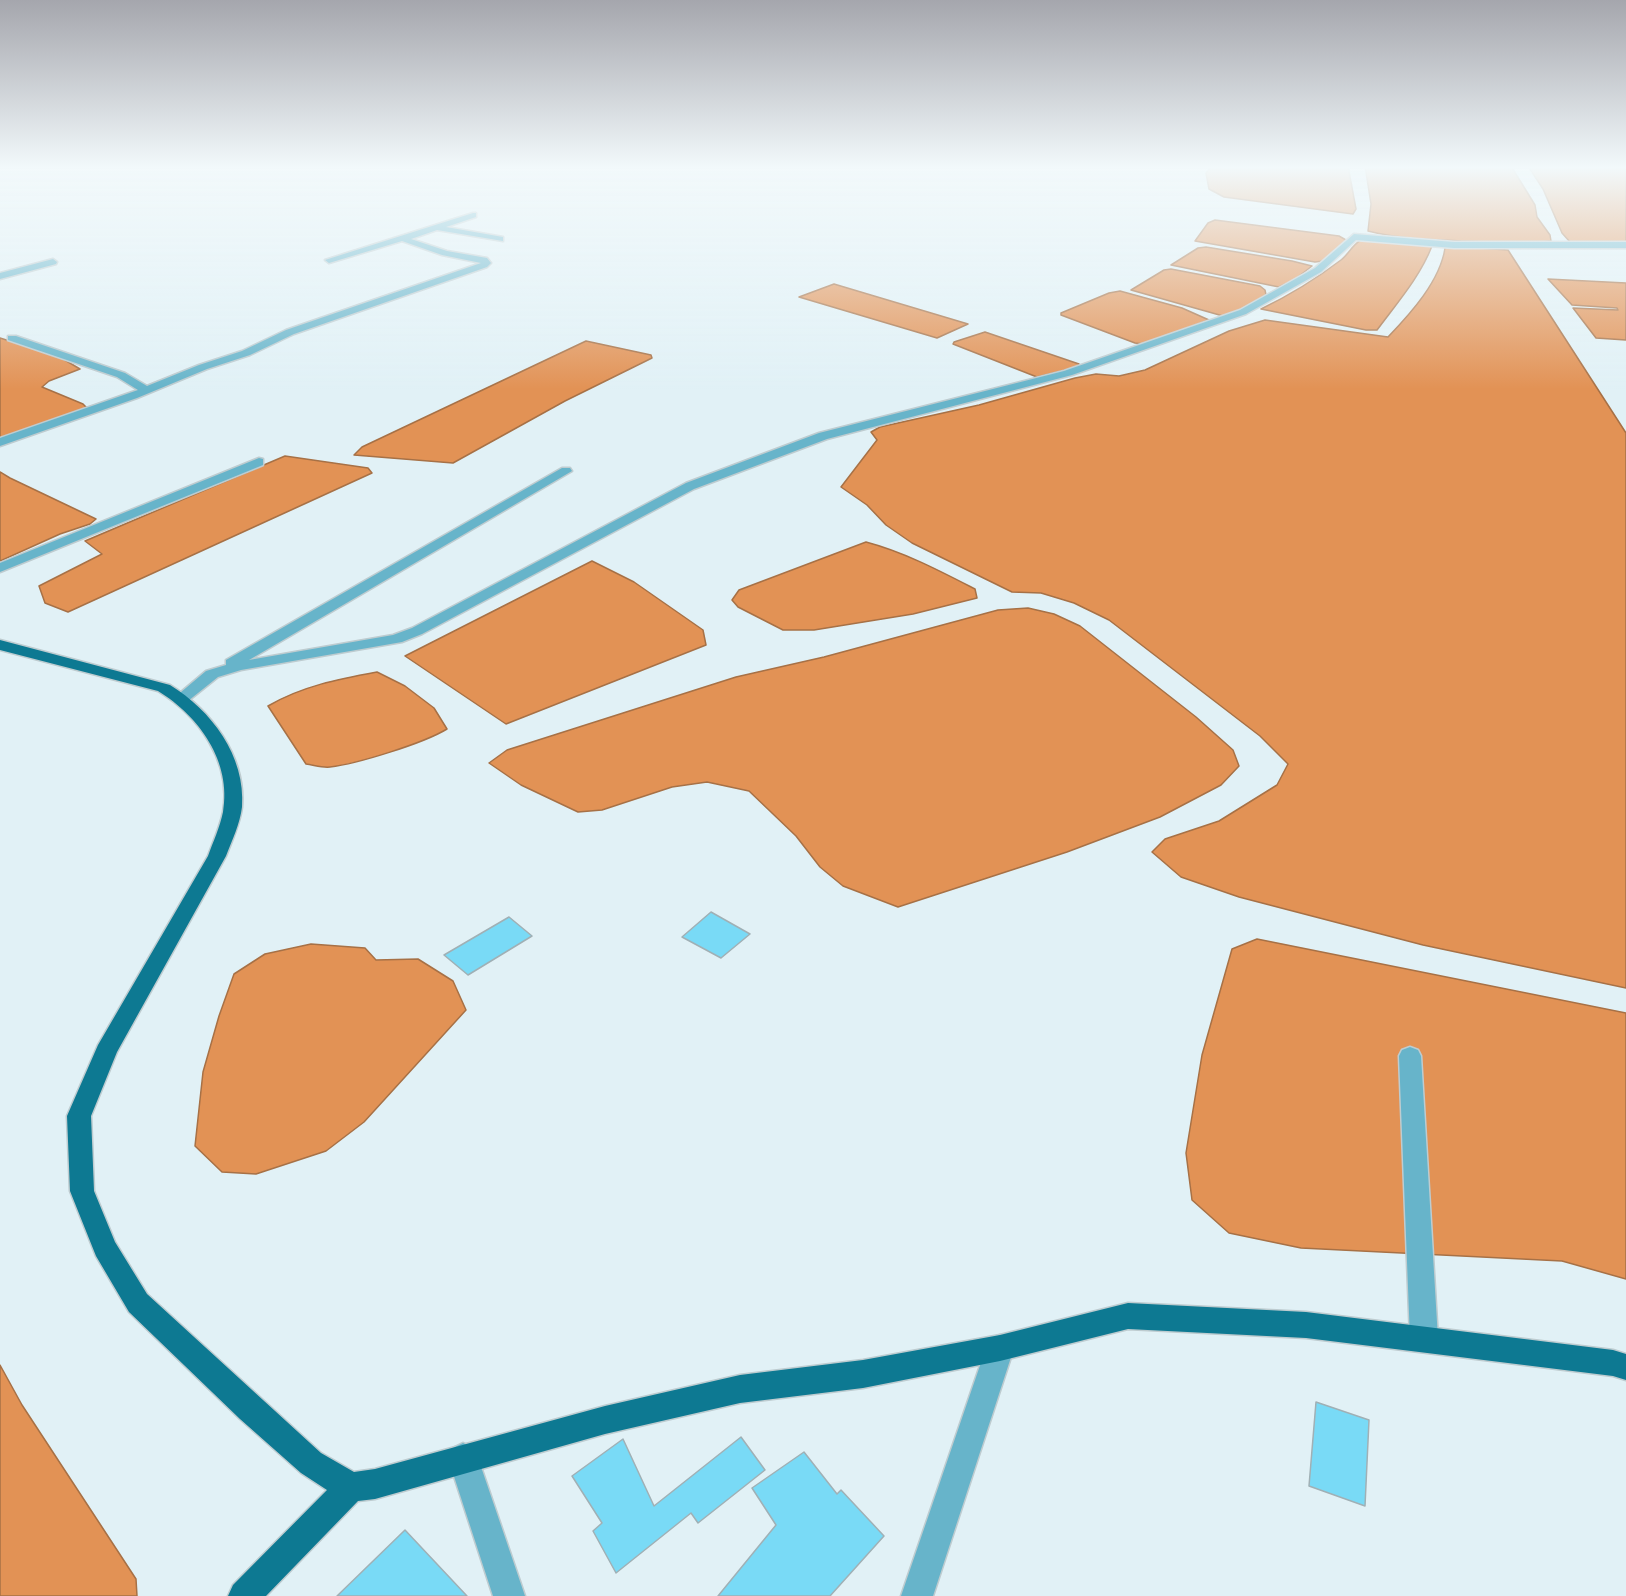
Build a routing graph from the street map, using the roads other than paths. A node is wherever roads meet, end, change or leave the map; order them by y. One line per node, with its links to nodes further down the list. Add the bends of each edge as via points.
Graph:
1 (395, 240): 6 (street)
2 (407, 240): 10 (street, via 487,262 290,332 246,353)
3 (1350, 240): 16 (street, via 1318,270 1243,312 1068,373 823,436 690,486 397,639)
4 (1398, 240): 5 (street, via 1454,245)
5 (1626, 245)
6 (329, 260)
7 (52, 261): 8 (street)
8 (0, 276)
9 (12, 338): 10 (street, via 121,375)
10 (145, 390): 11 (street)
11 (0, 442)
12 (259, 462): 14 (street)
13 (566, 471): 16 (street)
14 (0, 568)
15 (0, 645): 17 (main road, via 141,681)
16 (212, 674): 17 (street)
17 (182, 698): 23 (main road, via 200,714 214,735 230,775 234,799 229,825 217,856 106,1051 79,1116 82,1191 105,1248 138,1303 302,1455)
18 (1410, 1056): 19 (street)
19 (1424, 1339): 20 (main road, via 1306,1325 1128,1316); 21 (main road)
20 (1000, 1348): 22 (main road, via 863,1374 740,1389 604,1419); 26 (street)
21 (1626, 1367)
22 (463, 1458): 23 (main road, via 375,1484); 25 (street)
23 (351, 1487): 24 (main road)
24 (244, 1596)
25 (509, 1596)
26 (917, 1596)

